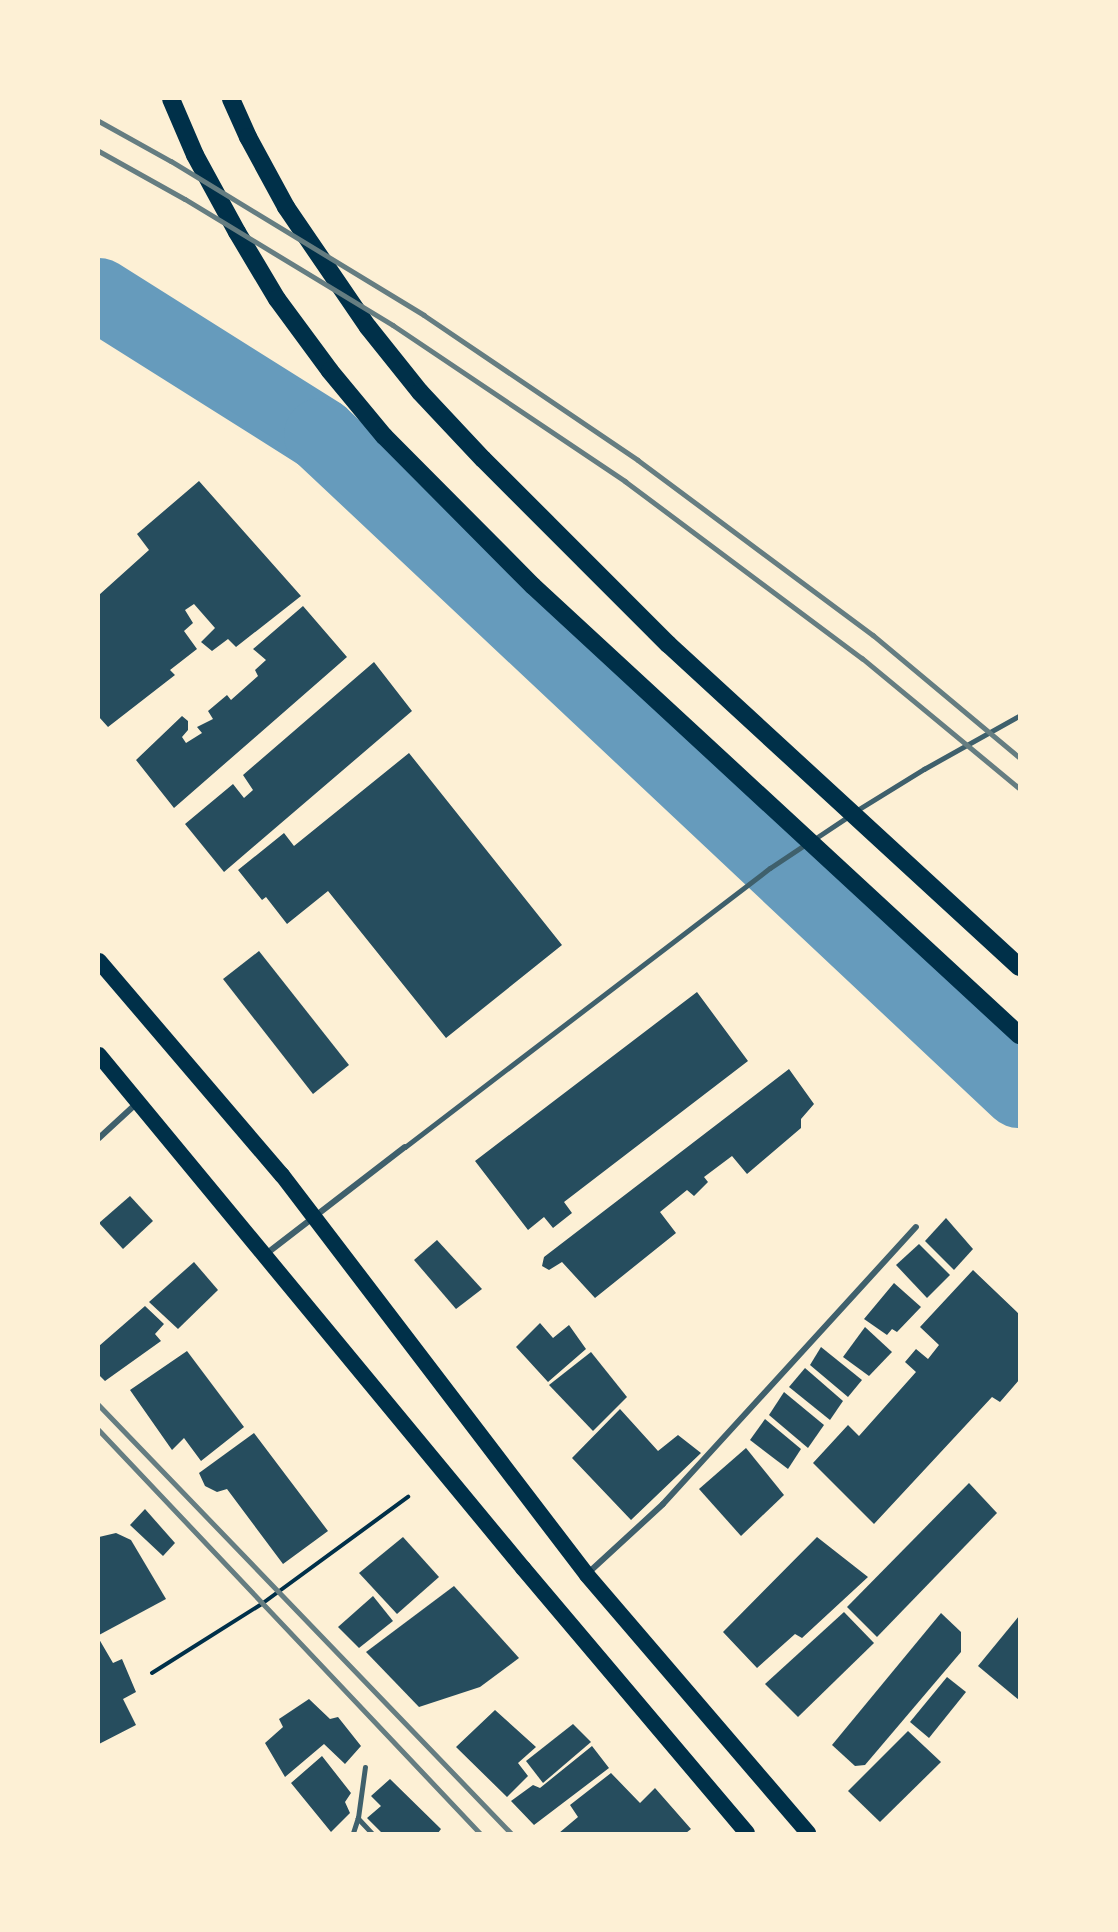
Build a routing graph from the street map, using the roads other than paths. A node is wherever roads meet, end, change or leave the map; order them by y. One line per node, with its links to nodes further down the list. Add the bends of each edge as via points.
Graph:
1 (171, 99): 6 (highway, via 195,155 277,298 384,436 541,594)
2 (231, 99): 5 (highway, via 286,207 368,327 420,392 506,484 668,644)
3 (1019, 716): 10 (lane, via 882,794 770,868)
4 (99, 961): 11 (highway, via 250,1135)
5 (1019, 968)
6 (1019, 1035)
7 (99, 1055): 8 (highway)
8 (138, 1103): 9 (street); 13 (highway)
9 (99, 1138)
10 (405, 1147): 11 (street)
11 (315, 1217): 13 (street); 14 (highway)
12 (916, 1227): 14 (street, via 663,1503)
13 (266, 1254): 19 (highway)
14 (587, 1575): 20 (highway)
15 (365, 1767): 16 (lane)
16 (358, 1818): 17 (lane); 18 (lane)
17 (352, 1833)
18 (372, 1833)
19 (747, 1833)
20 (808, 1833)

